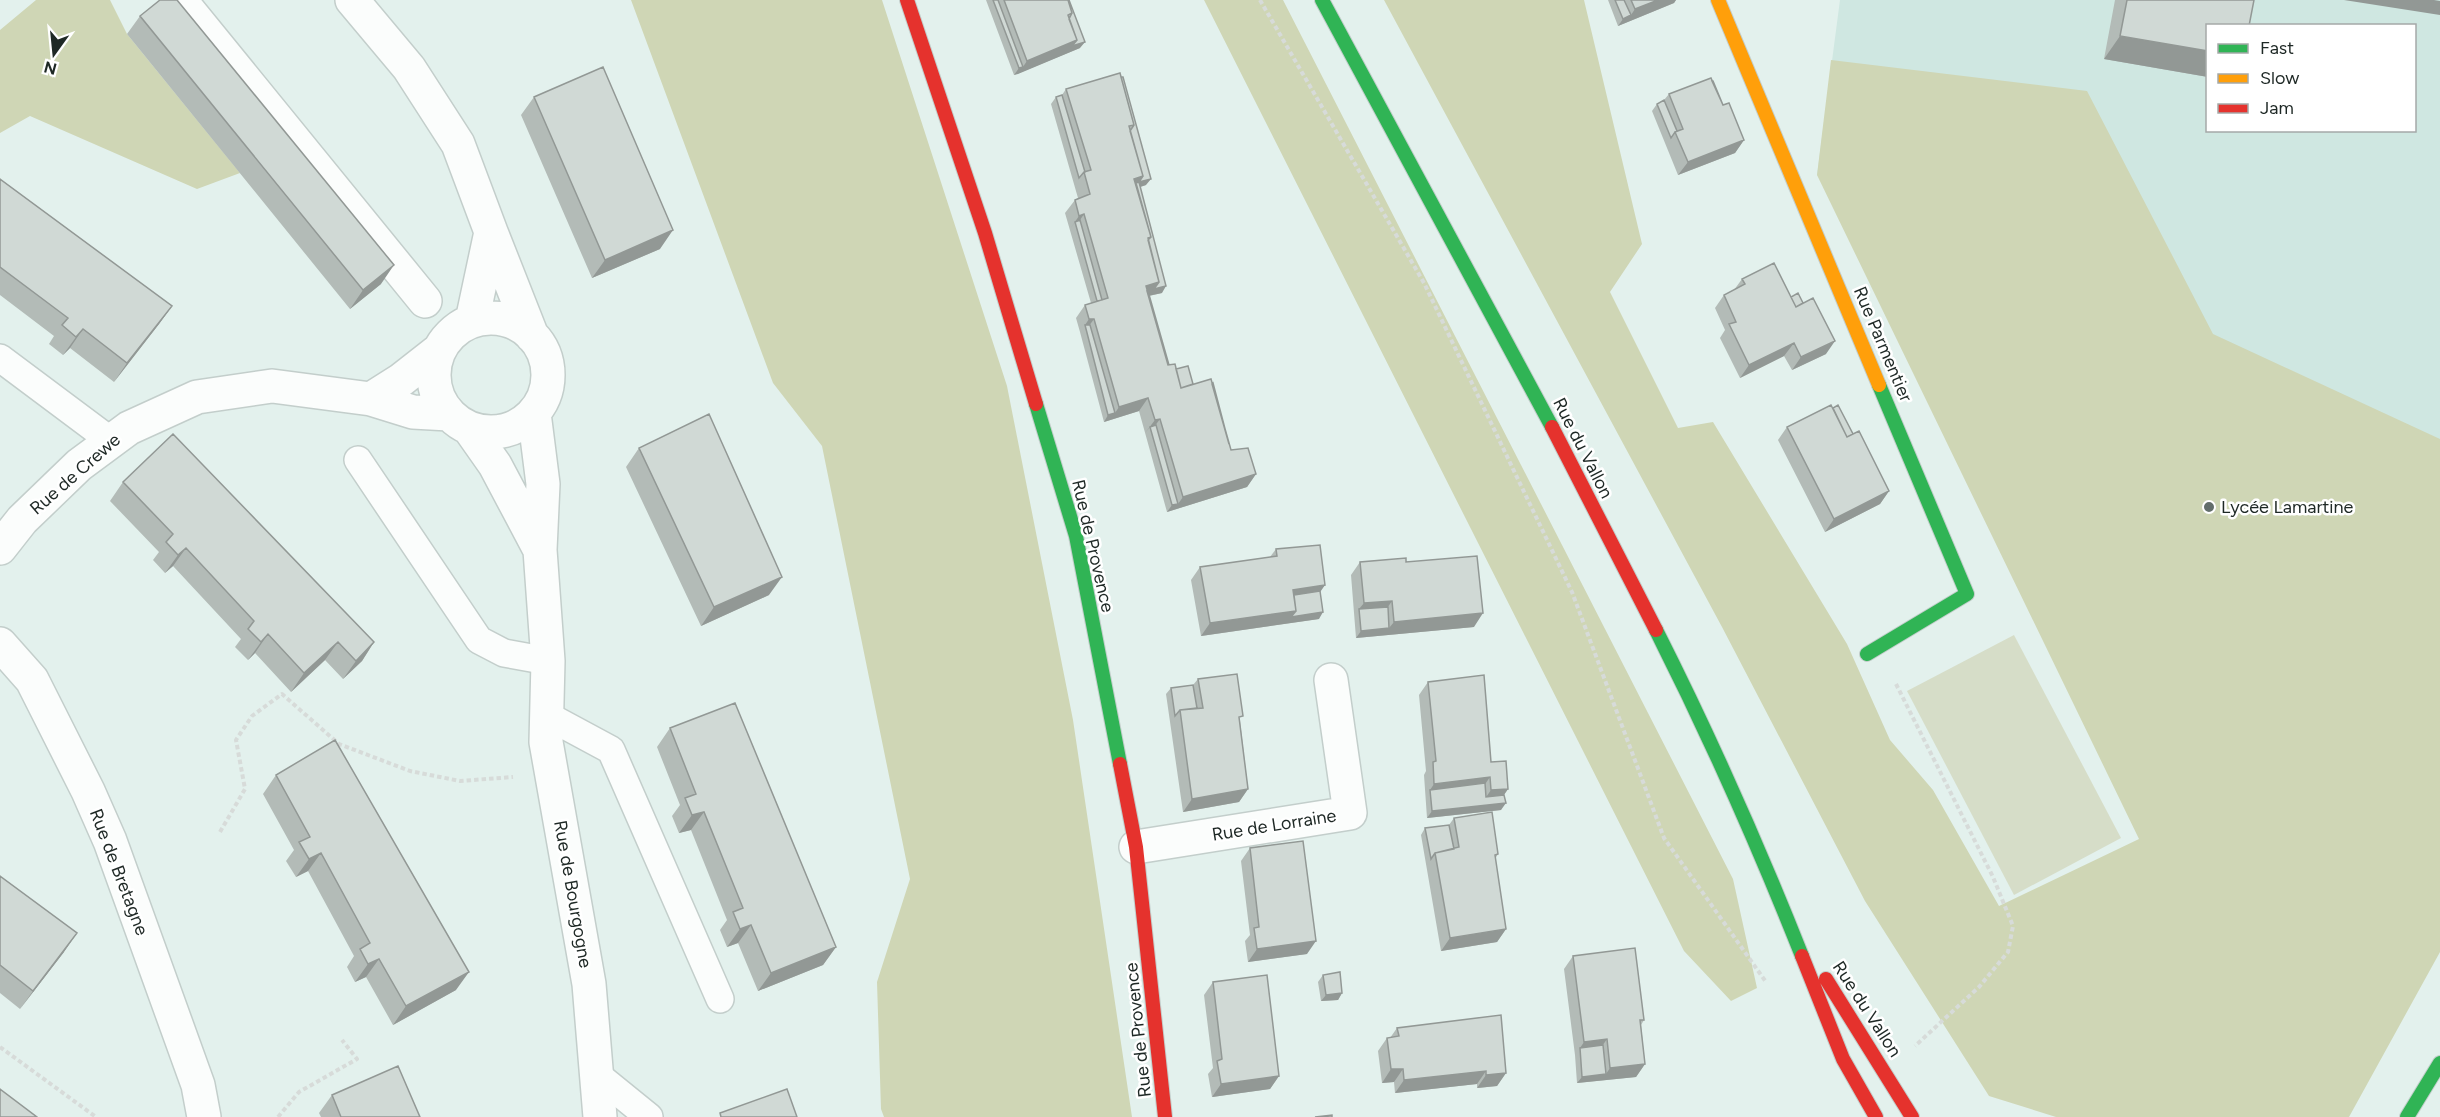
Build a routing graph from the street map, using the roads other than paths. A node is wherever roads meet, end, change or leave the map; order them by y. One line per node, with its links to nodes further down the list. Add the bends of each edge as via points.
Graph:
1 (180, 0): 7 (street)
2 (352, 0): 6 (street, via 409,68 458,144)
3 (907, 0): 24 (street, Rue de Provence, via 985,233 1076,536)
4 (1322, 0): 25 (street, Rue du Vallon, via 1534,392 1682,682)
5 (1719, 0): 20 (street, Rue Parmentier, via 1967,594)
6 (491, 232): 8 (street); 9 (street)
7 (425, 301)
8 (472, 321): 9 (street, via 504,319); 10 (street, via 458,328)
9 (532, 336): 13 (street, via 542,350 548,383)
10 (438, 351): 12 (street); 14 (street, via 434,384 439,401)
11 (0, 358): 15 (lane)
12 (371, 399): 14 (street, Rue de Crewe); 15 (street, Rue de Crewe, via 272,386 197,397 129,428)
13 (534, 413): 14 (street, via 520,425 487,433); 18 (street, Rue de Bourgogne, via 543,484)
14 (459, 421): 18 (street, Rue de Bourgogne, via 495,465)
15 (111, 441): 17 (street, Rue de Crewe, via 79,465)
16 (358, 459): 21 (lane, via 479,640 504,653)
17 (0, 548)
18 (540, 549): 21 (street, Rue de Bourgogne)
19 (0, 644): 29 (street, Rue de Bretagne, via 32,680 110,841 198,1085)
20 (1872, 651)
21 (548, 662): 23 (street, Rue de Bourgogne)
22 (1331, 680): 24 (street, Rue de Lorraine, via 1350,813)
23 (546, 715): 26 (lane, via 611,750); 28 (street, Rue de Bourgogne, via 546,742 589,984)
24 (1136, 848): 32 (street, Rue de Provence)
25 (1790, 922): 33 (street, Rue du Vallon, via 1843,1059); 34 (street, Rue du Vallon)
26 (720, 999)
27 (2440, 1063): 35 (street)
28 (596, 1074): 30 (street, Rue de Bourgogne); 31 (lane)
29 (204, 1117)
30 (600, 1117)
31 (649, 1117)
32 (1165, 1117)
33 (1875, 1117)
34 (1912, 1117)
35 (2407, 1117)

